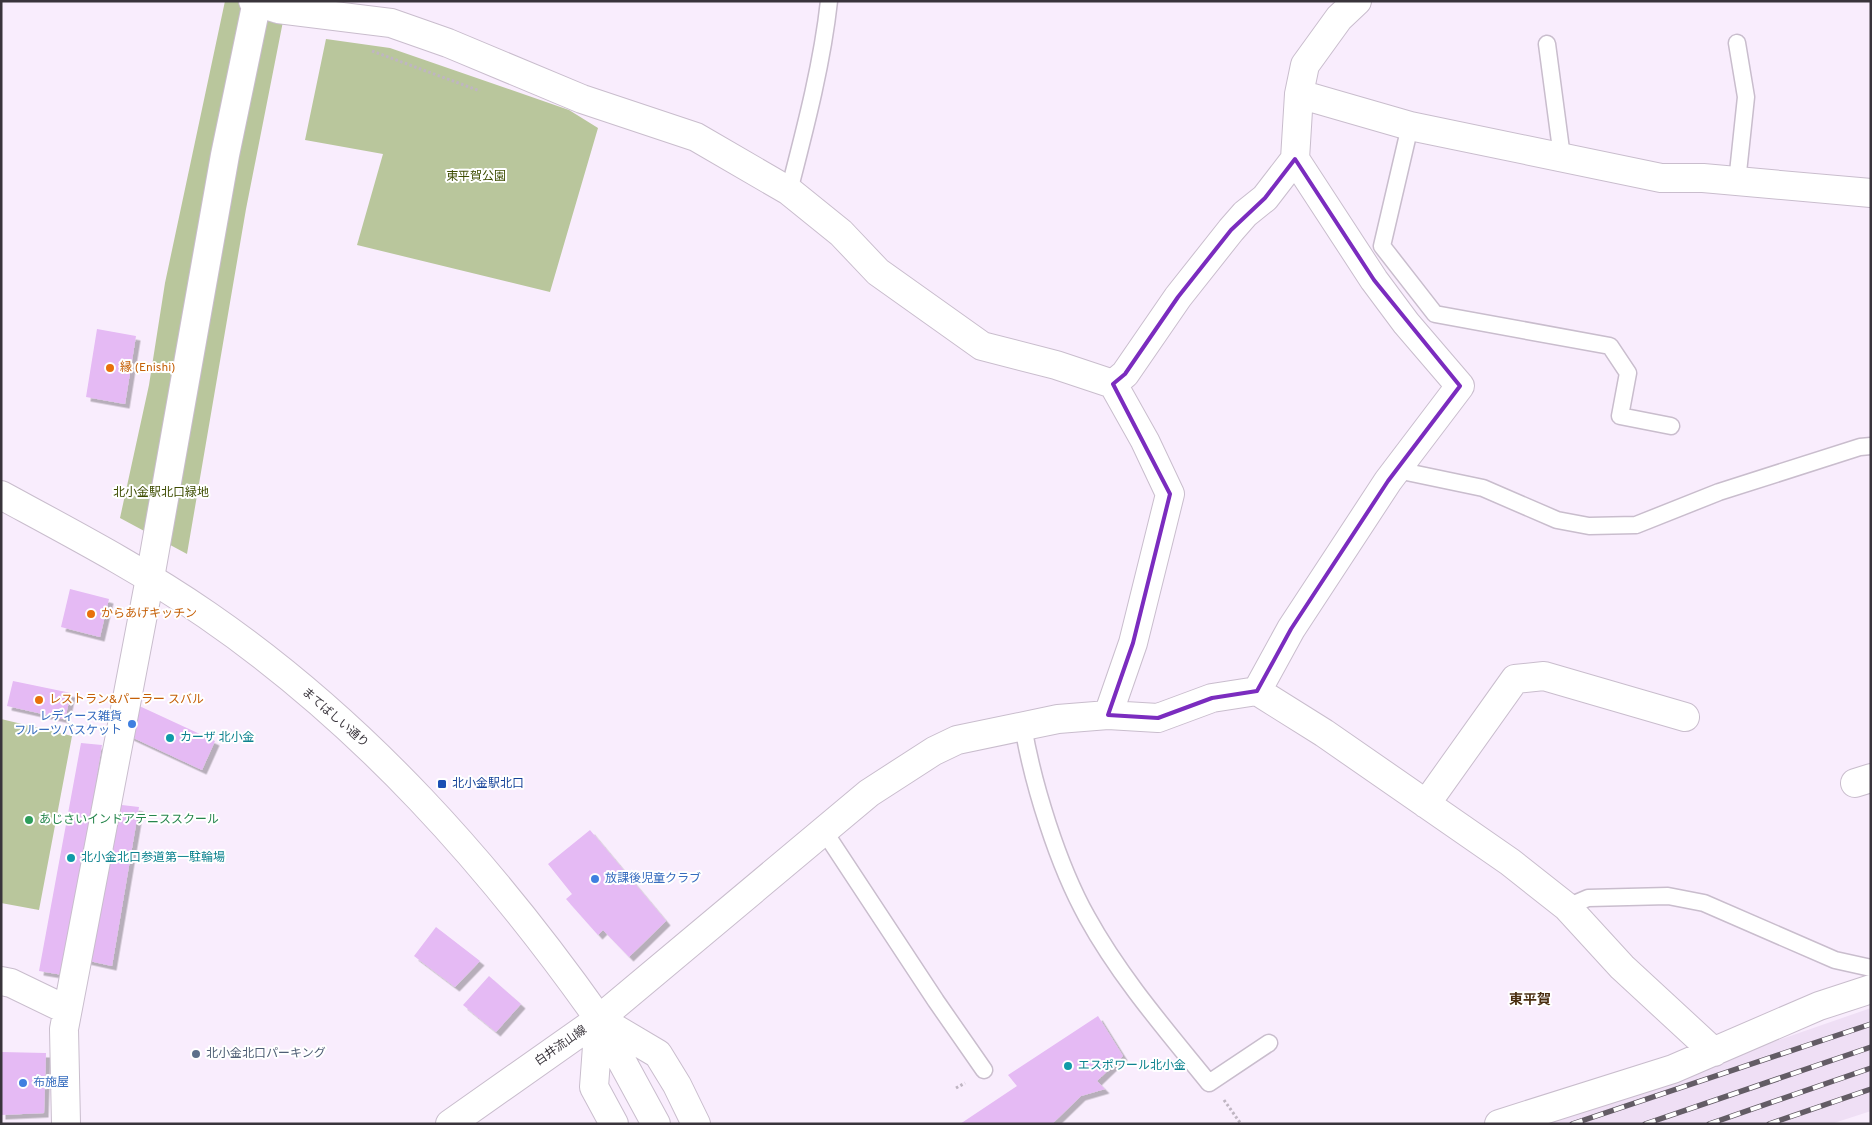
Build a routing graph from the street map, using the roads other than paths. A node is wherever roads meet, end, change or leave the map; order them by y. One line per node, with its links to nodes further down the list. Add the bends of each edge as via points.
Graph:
1 (829, 1): 11 (lane, via 806,124)
2 (1357, 1): 6 (street, via 1339,18 1305,65)
3 (255, 2): 11 (street, via 391,23 619,112 696,137); 18 (street, via 224,156)
4 (1736, 43): 10 (lane, via 1746,97)
5 (1547, 44): 8 (lane)
6 (1300, 94): 7 (street); 9 (street)
7 (1410, 126): 8 (street); 14 (lane, via 1382,246 1435,314 1610,346 1628,373 1620,416)
8 (1562, 157): 10 (street, via 1661,178)
9 (1295, 159): 13 (street, via 1265,198 1245,214 1225,238 1178,297 1125,374); 16 (street, via 1374,280 1460,386)
10 (1738, 182): 12 (street)
11 (789, 191): 13 (street, via 841,233 878,272 982,346)
12 (1871, 193)
13 (1113, 384): 20 (street, via 1146,441 1170,494 1133,643)
14 (1671, 426)
15 (1871, 446): 16 (lane, via 1719,492 1636,525 1588,526 1557,520 1483,488)
16 (1397, 470): 19 (street, via 1290,629)
17 (1, 495): 18 (street, まてばしい通り)
18 (150, 578): 29 (street); 30 (street, まてばしい通り, via 208,615 278,668 384,760 498,885 558,960)
19 (1257, 691): 20 (street, via 1212,698 1158,718); 23 (street)
20 (1108, 715): 22 (street)
21 (1684, 717): 23 (street, via 1544,676 1515,679)
22 (1023, 726): 24 (street, via 957,740 934,751 869,793); 31 (lane, via 1030,763 1053,835 1086,916 1106,950 1165,1028 1209,1083)
23 (1426, 804): 25 (street, via 1510,862)
24 (824, 831): 30 (street); 33 (lane)
25 (1567, 907): 26 (lane, via 1588,898 1668,896 1704,903 1835,960); 32 (street, via 1622,967)
26 (1871, 968)
27 (1, 981): 29 (street)
28 (1871, 989): 32 (street, via 1819,1006)
29 (68, 1010): 34 (street, via 64,1029)
30 (599, 1020): 35 (street, 白井流山線); 36 (street, via 594,1087); 37 (street, 白井流山線); 38 (street, via 658,1054)
31 (1269, 1043)
32 (1714, 1052): 39 (street, via 1673,1069)
33 (984, 1070)
34 (66, 1124)
35 (450, 1124)
36 (614, 1124)
37 (656, 1124)
38 (696, 1124)
39 (1499, 1124)

